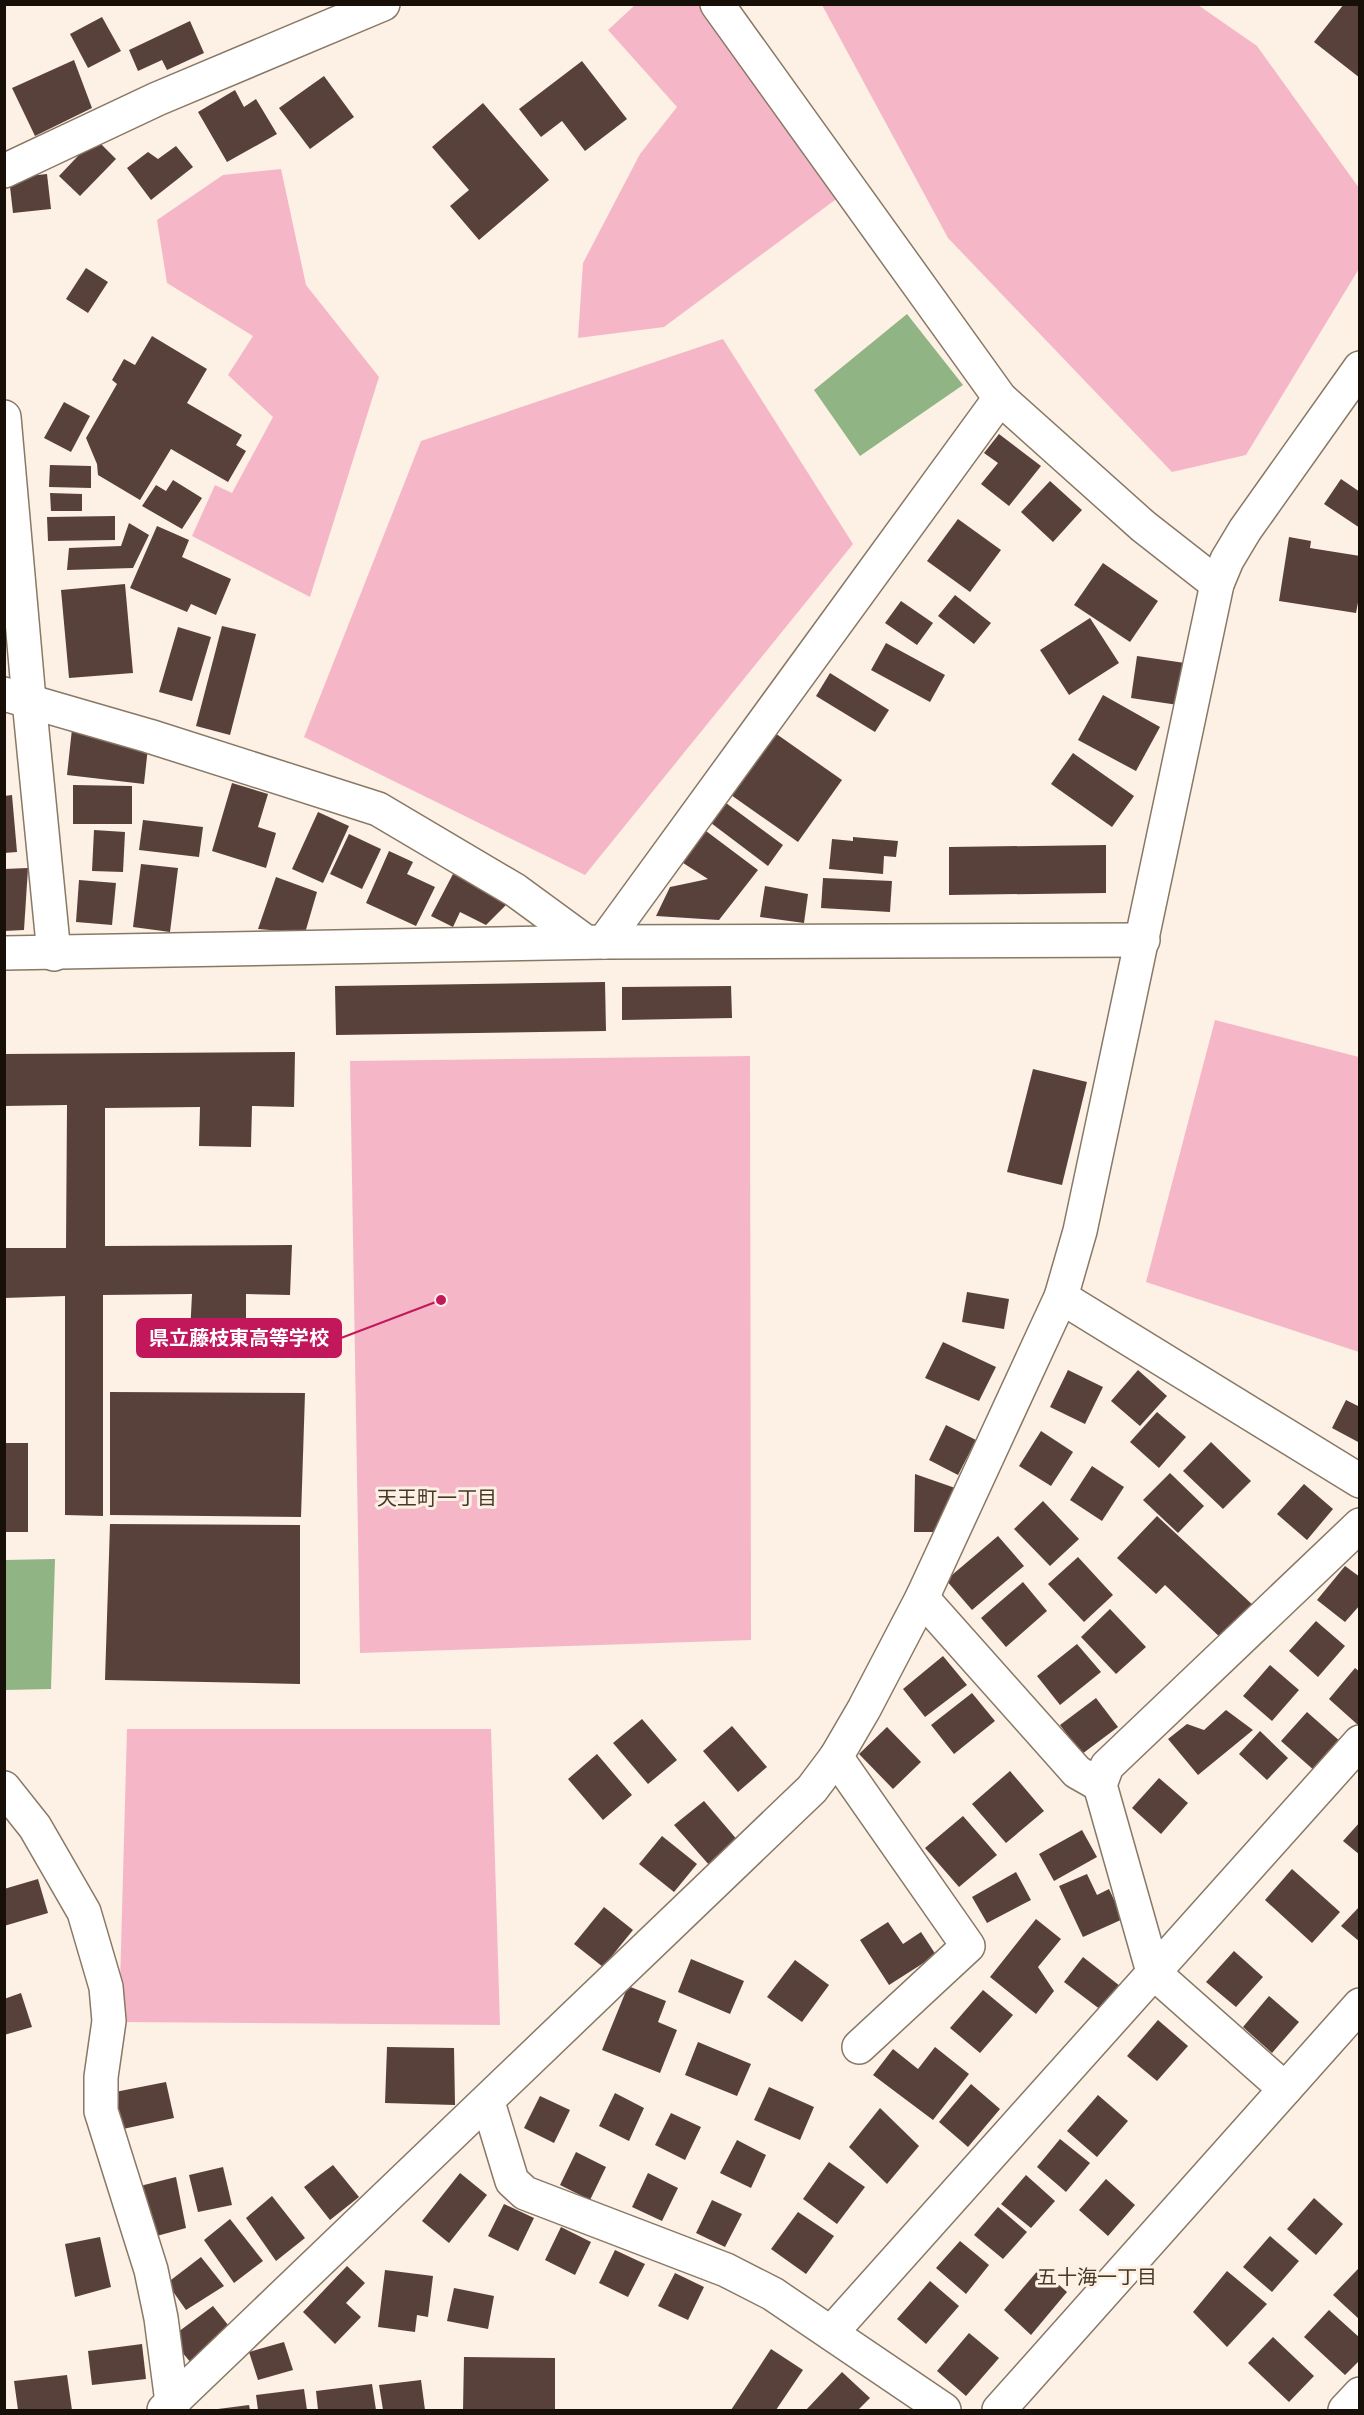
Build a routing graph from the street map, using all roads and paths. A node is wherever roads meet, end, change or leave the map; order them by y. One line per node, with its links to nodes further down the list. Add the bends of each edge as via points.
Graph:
1 (382, 4): 3 (street, via 156,99)
2 (717, 4): 5 (street)
3 (4, 171)
4 (1359, 368): 7 (street, via 1245,530)
5 (999, 398): 7 (street, via 1143,526); 10 (street)
6 (4, 417): 8 (street)
7 (1217, 584): 9 (street)
8 (16, 697): 10 (street, via 378,809); 12 (street)
9 (1143, 940): 10 (street); 13 (street, via 1080,1231)
10 (595, 942): 12 (street)
11 (4, 953): 12 (street)
12 (54, 954)
13 (1061, 1297): 14 (street); 16 (street)
14 (1359, 1481)
15 (1359, 1525): 19 (street, via 1107,1766)
16 (922, 1598): 18 (street); 19 (street, via 1077,1772)
17 (1359, 1742): 21 (street)
18 (836, 1757): 23 (street, via 968,1946); 25 (street, via 812,1789)
19 (1100, 1785): 21 (street)
20 (4, 1788): 28 (street, via 35,1827 84,1912 106,1987 109,2021 101,2077 101,2111 151,2270 161,2318)
21 (1154, 1972): 24 (street); 26 (street)
22 (1359, 2005): 24 (street)
23 (858, 2047)
24 (1286, 2089): 30 (street)
25 (488, 2102): 26 (street, via 512,2181 525,2193 726,2270 773,2294); 28 (street)
26 (831, 2333): 29 (street)
27 (1359, 2394): 31 (street)
28 (170, 2409)
29 (944, 2410)
30 (999, 2410)
31 (1345, 2410)

